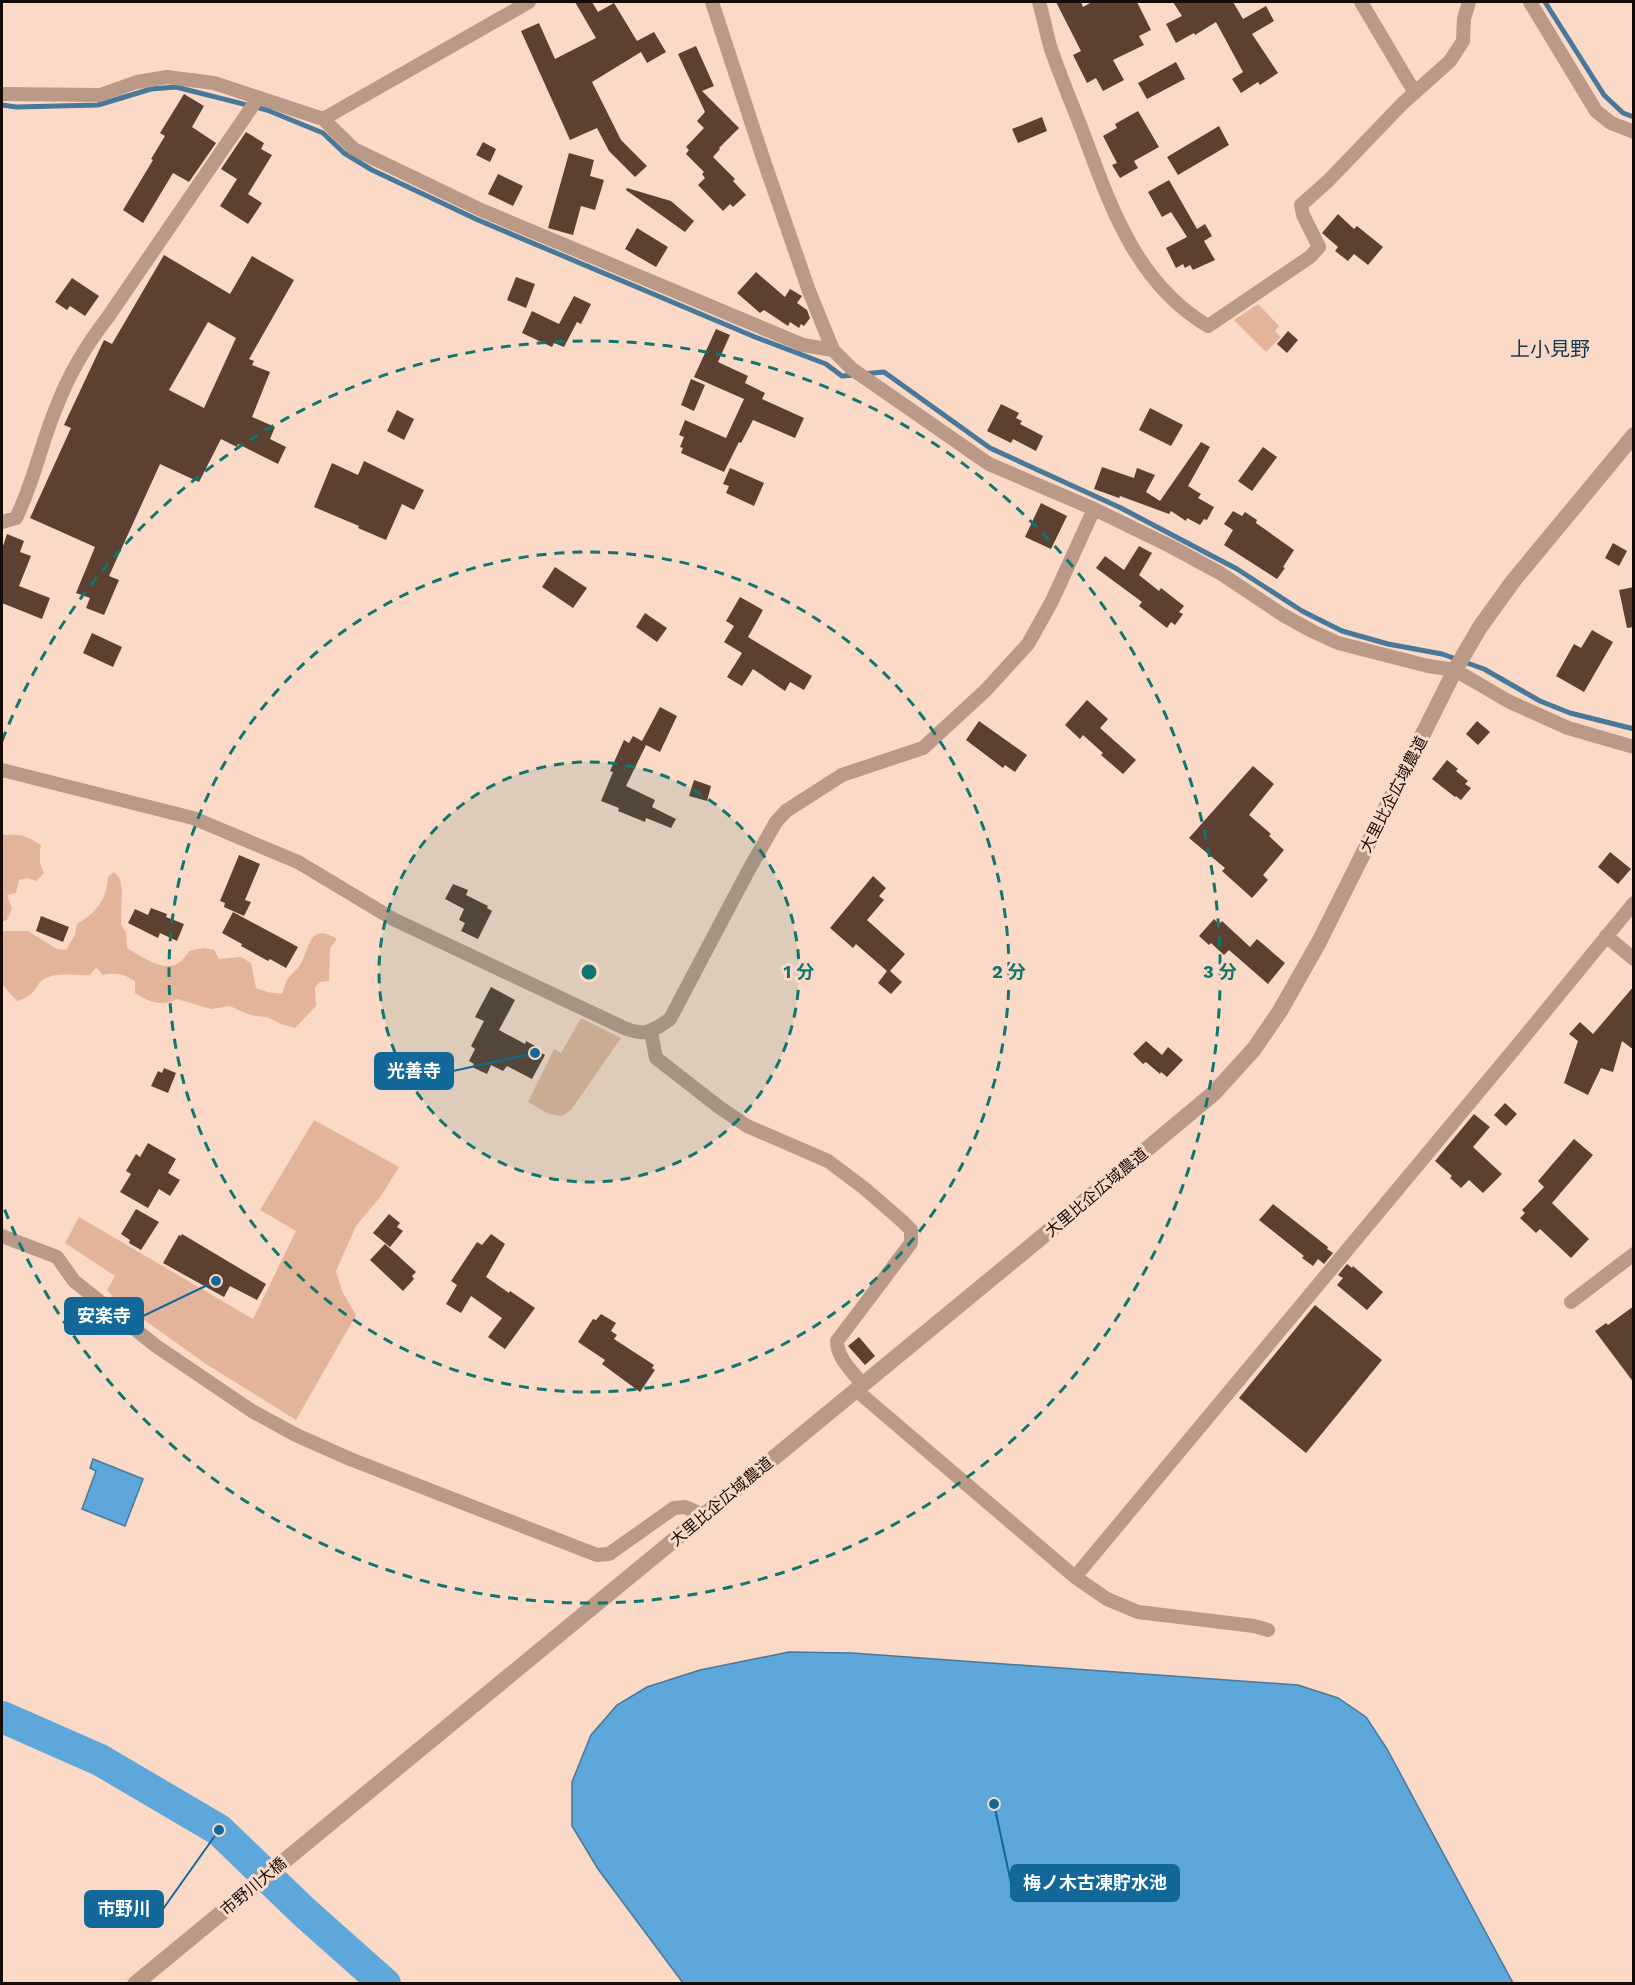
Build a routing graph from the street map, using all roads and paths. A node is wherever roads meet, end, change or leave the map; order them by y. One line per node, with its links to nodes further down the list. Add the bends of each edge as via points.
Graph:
1 (530, 2): 10 (street)
2 (712, 2): 12 (street, via 764,162)
3 (1040, 2): 7 (street, via 1050,45 1126,238 1175,302 1208,326 1319,247 1301,205)
4 (1361, 2): 7 (street)
5 (1469, 2): 7 (street, via 1463,41 1450,61)
6 (1530, 2): 11 (street, via 1596,111 1611,123)
7 (1415, 93)
8 (2, 94): 9 (street, via 99,94 167,77 213,83)
9 (258, 98): 10 (street); 15 (street, via 86,345 54,413 16,518)
10 (323, 119): 12 (street, via 354,150 481,210 803,345)
11 (1634, 132)
12 (833, 350): 14 (street, via 852,369 989,464)
13 (1634, 435): 16 (street, 大里比企広域農道, via 1514,580)
14 (1094, 509): 16 (street, via 1220,573 1282,615 1330,639); 22 (street, via 1028,644 986,690 923,748 842,775 786,811 776,822 670,1019)
15 (2, 522)
16 (1455, 670): 17 (street, via 1508,701 1568,728); 26 (street, 大里比企広域農道, via 1319,942 1254,1049 1214,1093)
17 (1634, 747)
18 (2, 770): 22 (street, via 193,818 298,862 393,919 627,1030)
19 (1634, 903): 20 (street)
20 (1606, 936): 21 (street); 28 (street)
21 (1634, 959)
22 (651, 1032): 26 (street, via 656,1058 718,1107 747,1126 828,1161 911,1230 911,1243 837,1341 841,1357)
23 (2, 1236): 27 (street, via 57,1257 74,1281 156,1346 252,1411 350,1459 597,1555 609,1554 674,1508 685,1507)
24 (1634, 1254): 25 (street)
25 (1571, 1302)
26 (859, 1387): 27 (street, 大里比企広域農道); 28 (street)
27 (703, 1515): 30 (street, 大里比企広域農道)
28 (1075, 1576): 29 (street, via 1107,1599 1138,1612)
29 (1268, 1630)
30 (371, 1789): 31 (street, 市野川大橋)
31 (135, 1983)

